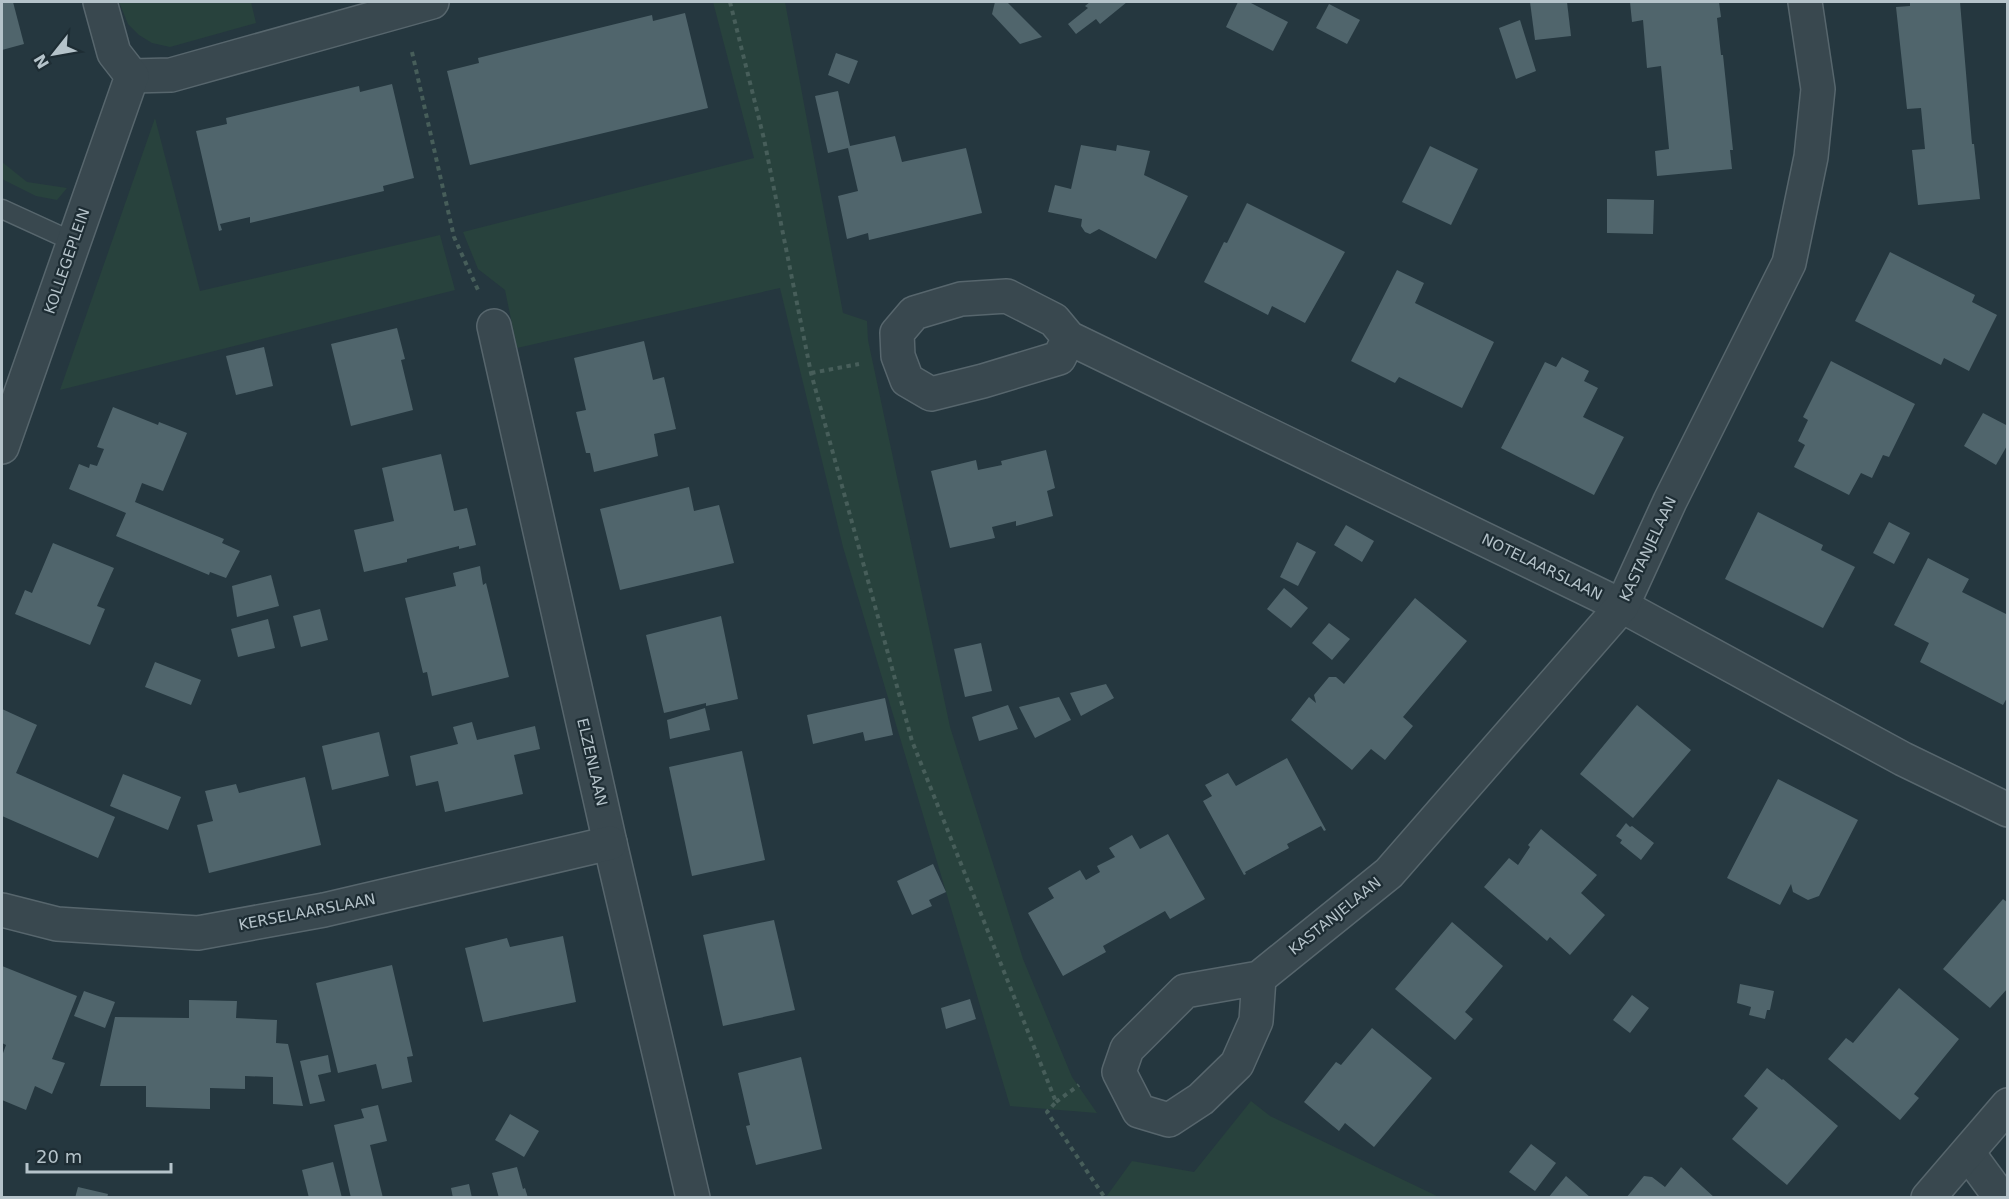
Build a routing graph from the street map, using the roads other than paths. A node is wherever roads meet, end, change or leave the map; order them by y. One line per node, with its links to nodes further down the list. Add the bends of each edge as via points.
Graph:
1 (100, 2): 4 (street, via 114,53)
2 (1805, 2): 10 (street, KASTANJELAAN, via 1818,89 1811,157 1789,263)
3 (417, 5): 4 (street, via 171,75)
4 (132, 76): 6 (street, KOLLEGEPLEIN)
5 (2, 209): 6 (lane)
6 (74, 242): 9 (street, KOLLEGEPLEIN)
7 (494, 326): 12 (street, ELZENLAAN)
8 (1069, 338): 8 (street, NOTELAARSLAAN, via 1054,320 1007,296 961,299 914,313 897,333 898,356 907,380 931,394 1059,358); 10 (street, NOTELAARSLAAN)
9 (2, 447)
10 (1622, 606): 11 (street, NOTELAARSLAAN, via 1903,759); 14 (street, KASTANJELAAN, via 1389,873)
11 (2007, 810)
12 (610, 843): 13 (street, KERSELAARSLAAN, via 324,910 198,933 57,924); 17 (street, ELZENLAAN)
13 (2, 910)
14 (1259, 978): 14 (street, KASTANJELAAN, via 1185,991 1126,1049 1119,1072 1138,1111 1169,1120 1201,1099 1237,1064 1256,1021)
15 (2007, 1105): 16 (street)
16 (1968, 1153): 18 (street); 19 (street)
17 (693, 1197)
18 (1928, 1197)
19 (2001, 1197)

